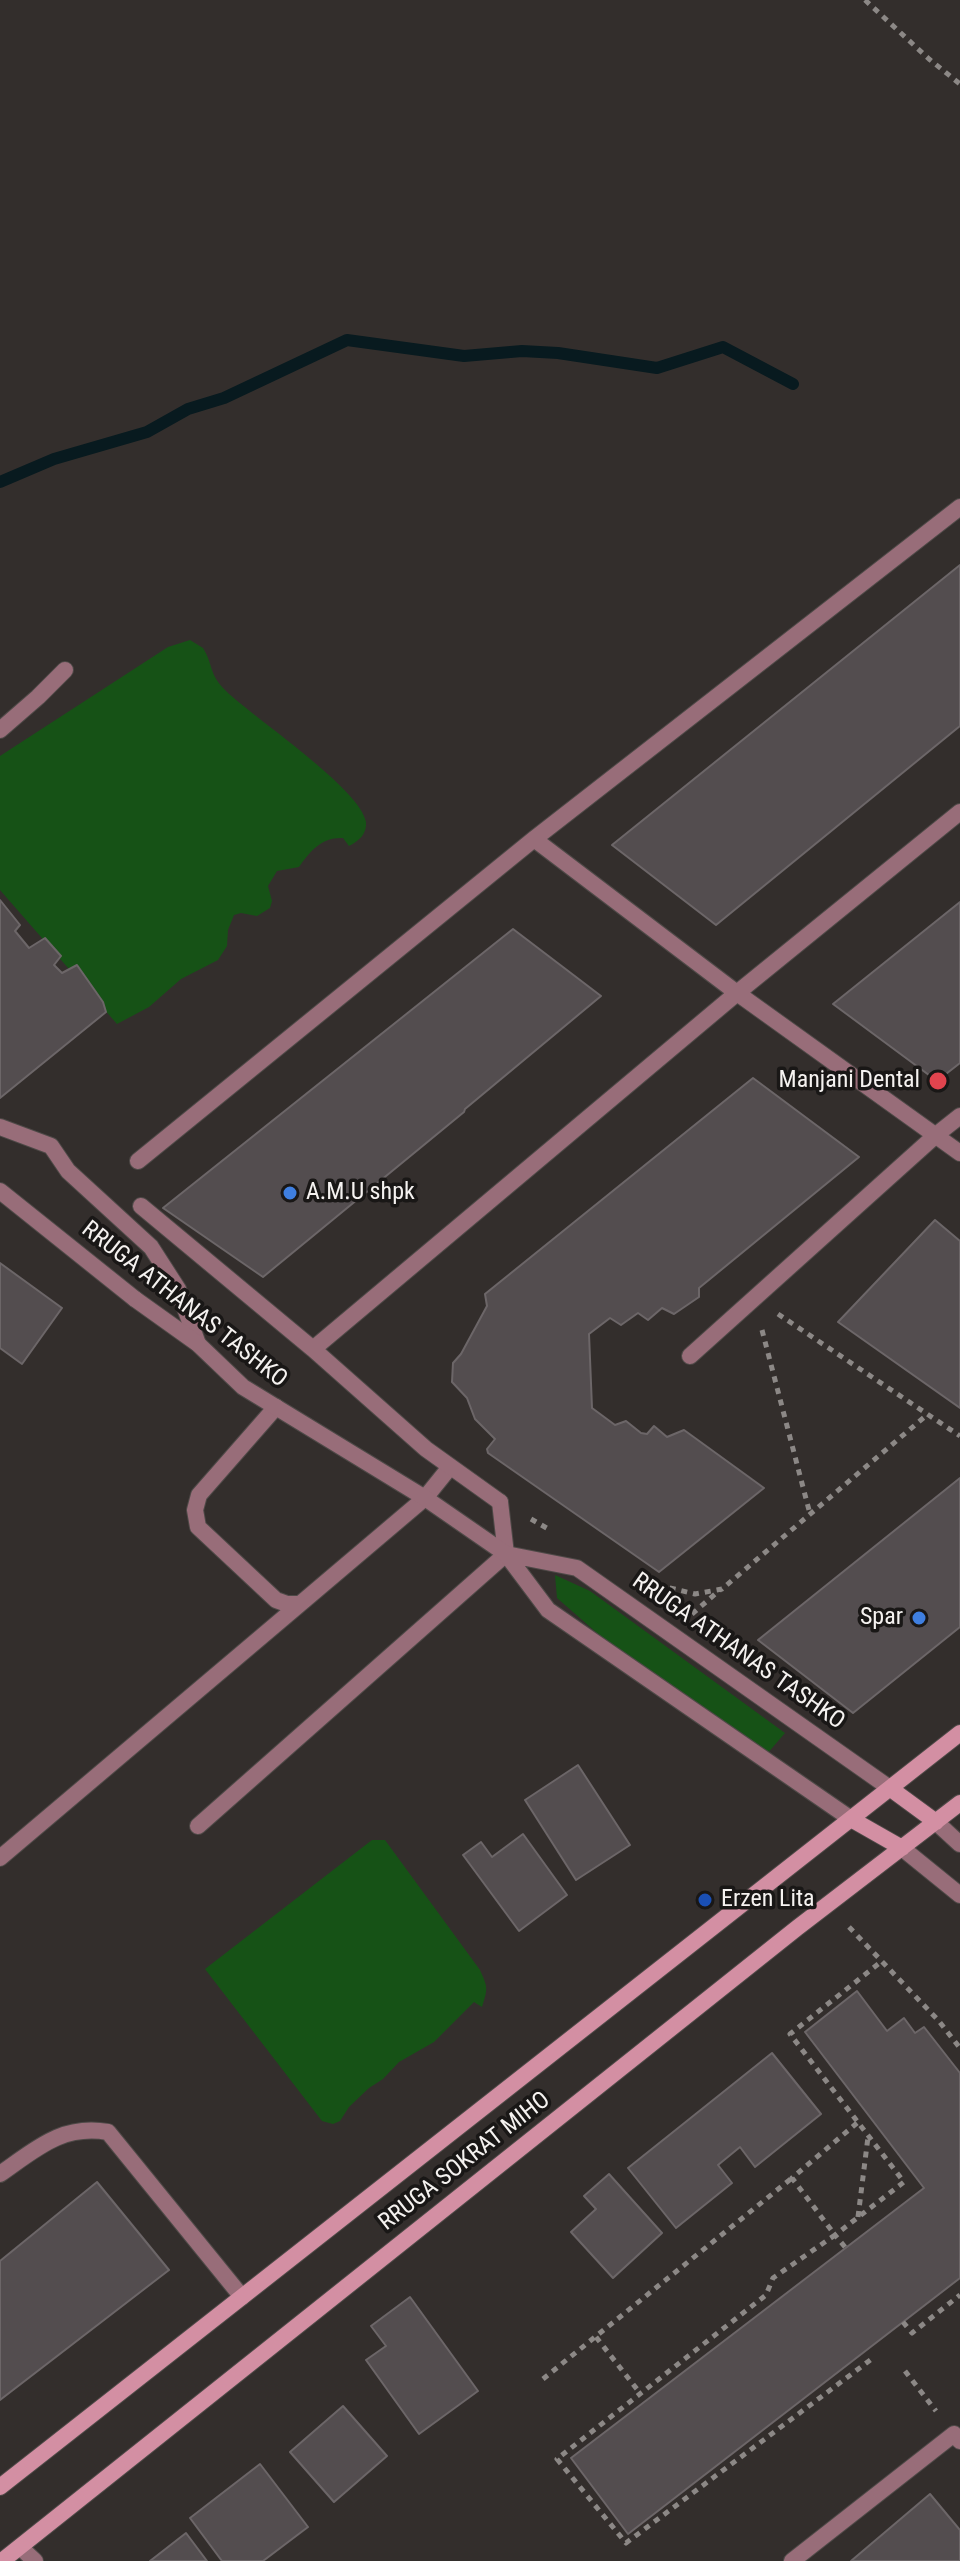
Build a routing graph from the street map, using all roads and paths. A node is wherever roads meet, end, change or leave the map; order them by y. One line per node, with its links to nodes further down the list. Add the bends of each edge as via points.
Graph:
1 (865, 0): 2 (path)
2 (960, 84)
3 (960, 507): 7 (street)
4 (65, 670): 5 (street)
5 (0, 730)
6 (960, 812): 8 (street)
7 (534, 839): 8 (street); 13 (street)
8 (737, 993): 11 (street); 18 (street)
9 (960, 1116): 11 (street)
10 (0, 1127): 17 (street, via 51,1146 68,1171 151,1247 178,1289)
11 (936, 1135): 12 (street); 16 (street)
12 (960, 1153)
13 (138, 1161)
14 (0, 1191): 17 (street, RRUGA ATHANAS TASHKO)
15 (141, 1206): 18 (street)
16 (753, 1298): 19 (street); 21 (path); 26 (path)
17 (198, 1344): 20 (street, RRUGA ATHANAS TASHKO, via 243,1387)
18 (313, 1349): 23 (street)
19 (690, 1356)
20 (276, 1407): 24 (street, RRUGA ATHANAS TASHKO); 30 (street, via 199,1495 195,1510 198,1527 276,1600)
21 (928, 1414): 22 (path); 26 (path)
22 (960, 1436)
23 (450, 1467): 24 (street); 25 (street)
24 (425, 1498): 28 (street, RRUGA ATHANAS TASHKO); 30 (street)
25 (500, 1502): 27 (path); 28 (street)
26 (810, 1514): 29 (path, via 722,1589 695,1594)
27 (559, 1536)
28 (506, 1554): 32 (street, RRUGA ATHANAS TASHKO, via 577,1568); 34 (street, RRUGA ATHANAS TASHKO, via 548,1610); 36 (street)
29 (644, 1580)
30 (300, 1604): 39 (street)
31 (960, 1733): 32 (main road, RRUGA SOKRAT MIHO)
32 (891, 1789): 34 (main road, RRUGA SOKRAT MIHO); 35 (main road)
33 (960, 1803): 35 (main road, RRUGA SOKRAT MIHO)
34 (851, 1819): 38 (main road); 52 (main road, RRUGA SOKRAT MIHO)
35 (936, 1822): 37 (street); 38 (main road, RRUGA SOKRAT MIHO)
36 (198, 1826)
37 (960, 1844)
38 (902, 1848): 40 (street); 62 (main road, RRUGA SOKRAT MIHO)
39 (0, 1858)
40 (960, 1895)
41 (849, 1927): 42 (path)
42 (882, 1961): 43 (path); 44 (path, via 790,2034)
43 (960, 2048)
44 (857, 2123): 45 (path); 47 (path)
45 (868, 2136): 48 (path); 48 (path, via 904,2182)
46 (0, 2174): 52 (street, via 51,2138 88,2128 108,2132)
47 (792, 2178): 49 (path); 54 (path)
48 (858, 2217): 49 (path)
49 (835, 2235): 50 (path); 58 (path, via 773,2278 766,2295)
50 (845, 2247)
51 (960, 2295): 53 (path, via 912,2333)
52 (242, 2297): 60 (main road, RRUGA SOKRAT MIHO)
53 (903, 2322)
54 (596, 2337): 57 (path); 58 (path)
55 (873, 2358): 58 (path, via 626,2543 557,2459)
56 (905, 2371): 59 (path)
57 (543, 2379)
58 (640, 2393)
59 (957, 2438): 65 (street)
60 (0, 2487)
61 (0, 2544): 62 (main road)
62 (20, 2547): 63 (main road, RRUGA SOKRAT MIHO); 64 (street)
63 (2, 2561)
64 (35, 2561)
65 (792, 2561)

